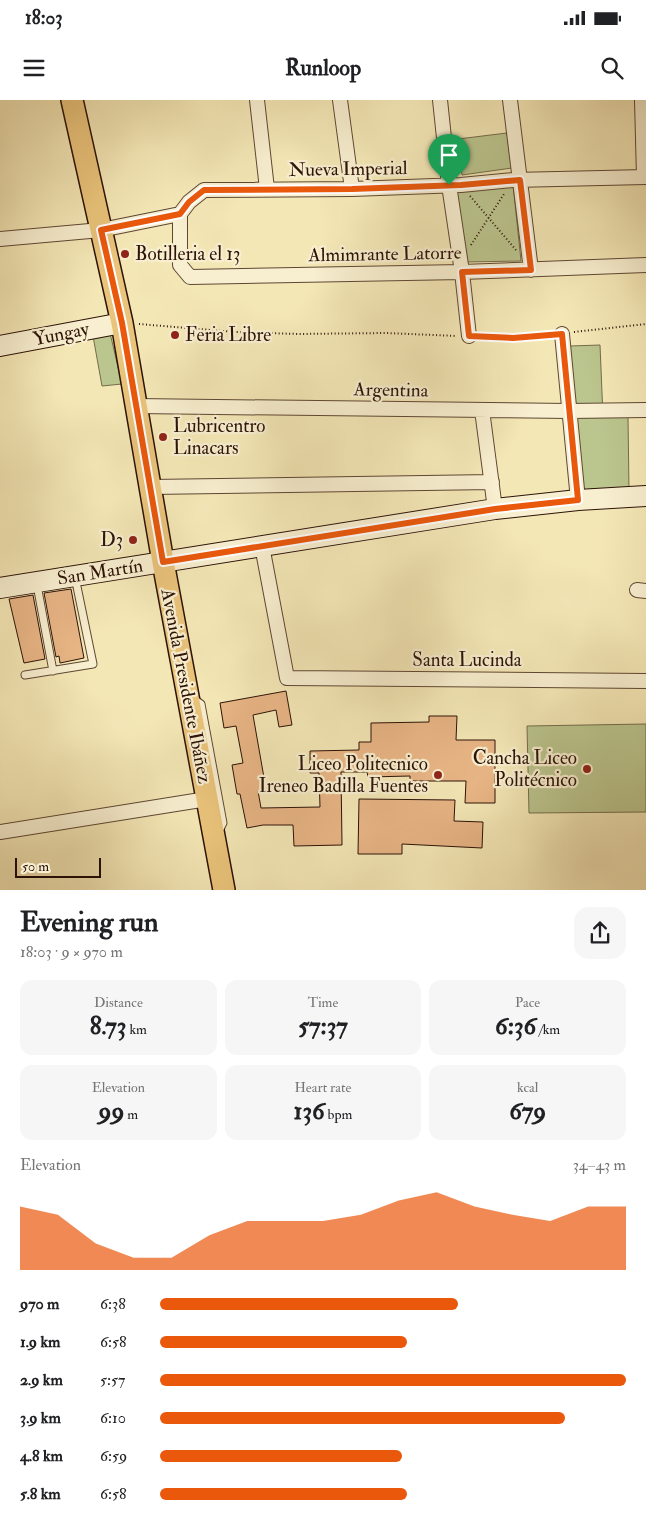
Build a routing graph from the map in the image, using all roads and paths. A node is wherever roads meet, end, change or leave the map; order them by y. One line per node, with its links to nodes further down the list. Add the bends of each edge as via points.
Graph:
1 (72, 100): 16 (main road, Avenida Presidente Ibáñez)
2 (257, 100): 10 (street)
3 (340, 100): 11 (street)
4 (440, 100): 9 (street)
5 (510, 100): 8 (street)
6 (642, 100): 7 (street)
7 (645, 177): 8 (street, Nueva Imperial)
8 (520, 180): 9 (street, Nueva Imperial); 21 (street)
9 (449, 185): 11 (street, Nueva Imperial); 22 (street)
10 (268, 189): 11 (street, Nueva Imperial); 14 (street, Nueva Imperial, via 204,190)
11 (352, 189)
12 (506, 191): 15 (path)
13 (467, 192): 15 (path)
14 (180, 214): 16 (street); 22 (street, Almimrante Latorre, via 180,264 190,277)
15 (489, 218): 18 (path); 19 (path)
16 (101, 230): 17 (street); 23 (main road, Avenida Presidente Ibáñez)
17 (0, 239)
18 (468, 251)
19 (521, 256)
20 (646, 265): 21 (street, Almimrante Latorre)
21 (531, 270): 22 (street, Almimrante Latorre)
22 (462, 272): 26 (street)
23 (122, 323): 26 (path, via 235,332); 27 (street, Yungay); 28 (main road, Avenida Presidente Ibáñez)
24 (646, 324): 25 (path)
25 (562, 334): 26 (path, via 513,338); 31 (street)
26 (469, 336)
27 (0, 346)
28 (136, 406): 29 (street, Argentina); 33 (main road, Avenida Presidente Ibáñez)
29 (482, 410): 31 (street, Argentina); 32 (street)
30 (646, 410): 31 (street, Argentina)
31 (569, 411): 35 (street)
32 (492, 482): 33 (street); 36 (street)
33 (150, 488): 38 (main road, Avenida Presidente Ibáñez)
34 (646, 496): 35 (street, San Martín)
35 (578, 500): 36 (street, San Martín)
36 (495, 509): 37 (street, San Martín)
37 (262, 546): 38 (street, San Martín); 44 (street, Santa Lucinda, via 288,678)
38 (163, 562): 39 (street, San Martín); 45 (main road, Avenida Presidente Ibáñez)
39 (75, 576): 40 (street, San Martín); 42 (lane, via 93,664)
40 (36, 582): 41 (street, San Martín); 42 (lane)
41 (0, 588)
42 (53, 671): 43 (lane)
43 (25, 675)
44 (646, 681)
45 (188, 694): 46 (main road, Avenida Presidente Ibáñez); 48 (lane, via 201,704 203,713 223,823)
46 (207, 799): 47 (street); 48 (main road, Avenida Presidente Ibáñez)
47 (0, 832)
48 (215, 841): 49 (main road, Avenida Presidente Ibáñez)
49 (224, 890)

